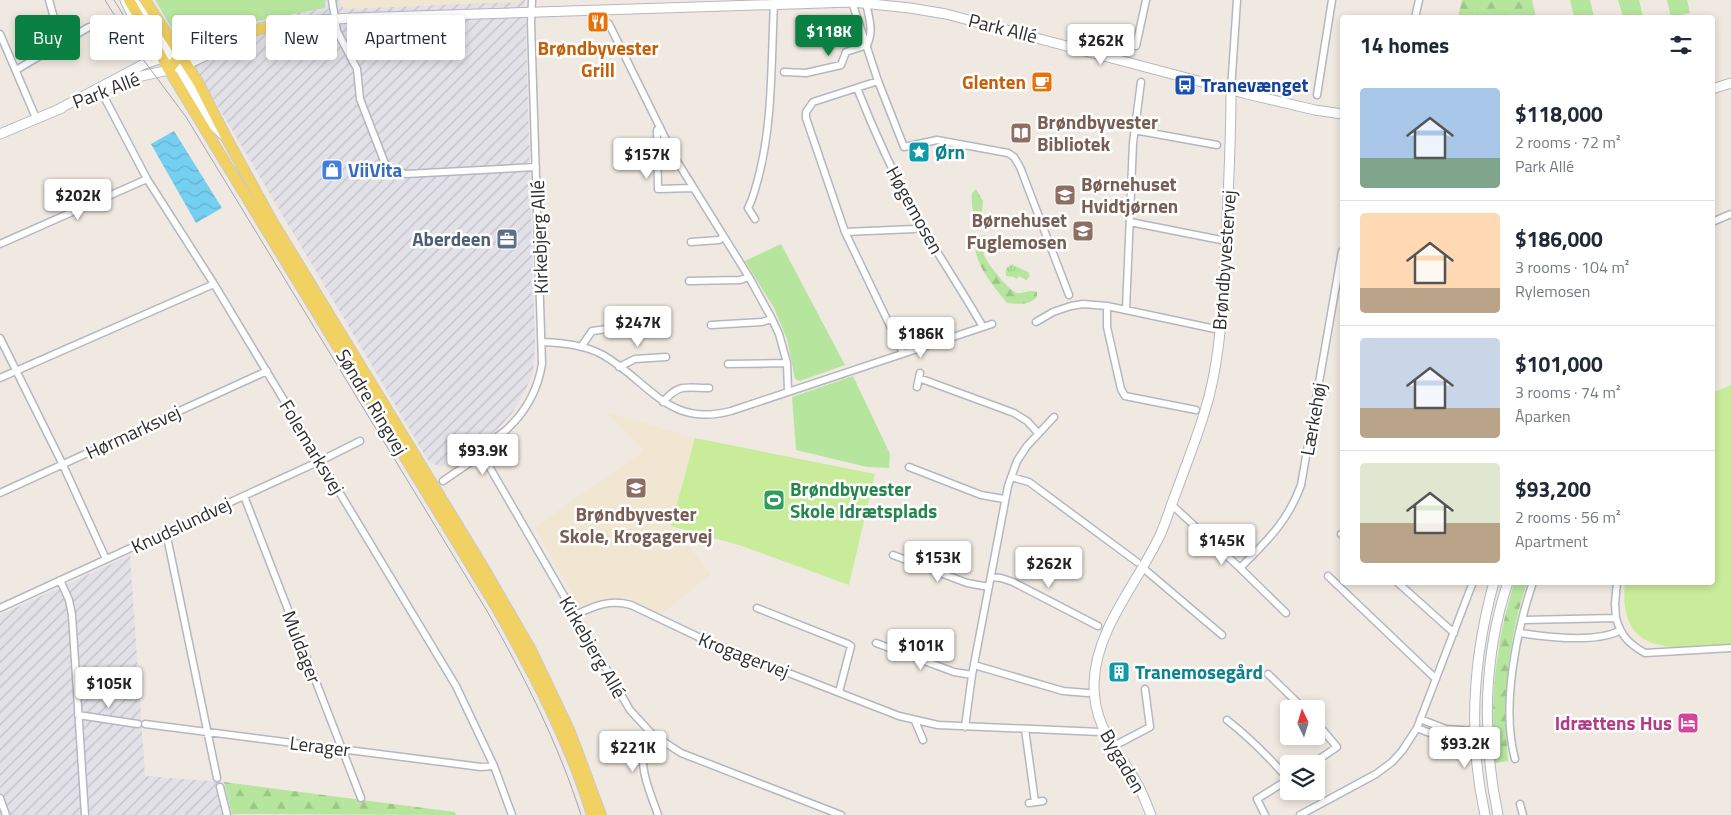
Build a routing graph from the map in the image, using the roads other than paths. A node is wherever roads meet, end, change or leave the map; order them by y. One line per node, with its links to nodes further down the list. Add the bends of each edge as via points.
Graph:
1 (49, 0): 15 (street)
2 (125, 0): 30 (street, via 150,49 151,57)
3 (131, 0): 27 (main road, Søndre Ringvej)
4 (145, 0): 26 (main road, Søndre Ringvej)
5 (332, 0): 16 (street)
6 (532, 0): 14 (street, Kirkebjerg Allé)
7 (1146, 0): 25 (street)
8 (1237, 0): 39 (street, Brøndbyvestervej)
9 (1332, 0): 40 (street)
10 (1419, 0): 17 (street)
11 (852, 1): 12 (street, Park Allé); 13 (street, Park Allé); 24 (street)
12 (866, 1): 24 (street, via 871,30); 39 (street, Park Allé, via 946,14)
13 (774, 4): 14 (street, Park Allé); 51 (street, via 764,157 748,208)
14 (532, 12): 18 (street, Park Allé); 47 (street, Kirkebjerg Allé)
15 (53, 15)
16 (334, 15)
17 (1416, 15)
18 (337, 19)
19 (610, 24): 43 (street)
20 (89, 27): 22 (street)
21 (337, 30): 47 (street, via 357,69 362,102 386,166 406,174)
22 (80, 32)
23 (0, 34): 31 (street)
24 (867, 45): 32 (street, via 846,52 841,65 806,74); 33 (street)
25 (1136, 46)
26 (172, 56)
27 (172, 57)
28 (33, 60): 31 (street)
29 (174, 60): 30 (street, Park Allé); 38 (street, Park Allé); 170 (main road, Søndre Ringvej, via 497,608 547,702); 171 (main road, Søndre Ringvej, via 198,82 272,221 531,650 570,732)
30 (146, 63): 38 (street, Park Allé)
31 (16, 70): 42 (street)
32 (784, 72)
33 (878, 81): 36 (street); 64 (street, via 904,147 937,140 1008,153 1014,157)
34 (1141, 82): 44 (street)
35 (1731, 83): 37 (street)
36 (857, 88): 54 (street, Høgemosen, via 887,160); 55 (street, via 813,102 806,112 813,141)
37 (1715, 88)
38 (100, 89): 42 (street, Park Allé); 48 (street, Folemarksvej)
39 (1232, 90): 41 (street, Park Allé); 57 (street, Brøndbyvestervej)
40 (1317, 95)
41 (1340, 114)
42 (36, 118): 45 (street, Park Allé)
43 (660, 127): 49 (street); 49 (street, via 657,130 658,189)
44 (1134, 130): 46 (street); 53 (street)
45 (0, 134)
46 (1218, 145)
47 (536, 167): 75 (street, Kirkebjerg Allé)
48 (147, 179): 59 (street); 63 (street, Folemarksvej)
49 (693, 188): 56 (street)
50 (1731, 214): 52 (street)
51 (755, 219)
52 (1715, 221)
53 (1130, 222): 57 (street); 66 (street)
54 (922, 226): 55 (street); 72 (street, Høgemosen)
55 (846, 232): 77 (street)
56 (724, 237): 58 (street); 61 (street)
57 (1226, 240): 73 (street, Brøndbyvestervej)
58 (691, 242)
59 (0, 244)
60 (1340, 262): 107 (street, Lærkehøj, via 1301,484 1294,505 1282,524)
61 (749, 277): 62 (street); 67 (street)
62 (689, 281)
63 (214, 284): 82 (street); 83 (street, Folemarksvej)
64 (1069, 295)
65 (1107, 306): 66 (street); 68 (street, via 1071,306); 89 (street, via 1107,327 1125,396)
66 (1126, 310): 73 (street)
67 (772, 319): 70 (street); 79 (street)
68 (1036, 322)
69 (992, 324): 72 (street)
70 (711, 325)
71 (622, 327): 76 (street, via 592,331)
72 (983, 327): 77 (street)
73 (1220, 330): 102 (street, Brøndbyvestervej, via 1205,411)
74 (0, 338): 82 (street)
75 (542, 342): 76 (street); 93 (street, Kirkebjerg Allé, via 542,367 532,396 518,418 490,443)
76 (581, 347): 81 (street)
77 (904, 353): 87 (street)
78 (666, 357): 81 (street, via 635,359)
79 (787, 362): 80 (street); 87 (street)
80 (728, 364)
81 (620, 367): 88 (street)
82 (16, 371): 84 (street); 95 (street)
83 (267, 371): 94 (street, Folemarksvej); 95 (street, Hørmarksvej)
84 (0, 378)
85 (917, 387): 91 (street, via 920,375 1014,413)
86 (710, 388): 88 (street, via 679,388)
87 (788, 392): 88 (street, via 715,414 678,410)
88 (663, 402)
89 (1196, 410)
90 (1054, 416): 91 (street)
91 (1038, 433): 97 (street, via 1017,460)
92 (360, 441): 94 (street, Knudslundvej)
93 (485, 454): 98 (street, Kirkebjerg Allé); 121 (street, Kirkebjerg Allé, via 486,461)
94 (320, 461): 100 (street, Knudslundvej); 157 (street, Folemarksvej, via 456,686)
95 (63, 464): 99 (street, Hørmarksvej); 105 (street)
96 (909, 467): 101 (street, via 981,494)
97 (1011, 477): 101 (street); 106 (street, via 1029,482)
98 (443, 481)
99 (0, 493)
100 (244, 496): 103 (street, Knudslundvej); 154 (street, Muldager)
101 (1004, 499): 109 (street)
102 (1170, 508): 106 (street, Bygaden, via 1161,533); 107 (street)
103 (166, 532): 105 (street, Knudslundvej); 147 (street)
104 (893, 555): 117 (street, via 967,583)
105 (106, 559): 110 (street, Knudslundvej)
106 (1140, 565): 128 (street); 146 (street, Bygaden, via 1100,649 1094,682)
107 (1240, 568): 120 (street)
108 (1328, 576): 134 (street)
109 (991, 577): 117 (street); 124 (street, via 1013,582)
110 (60, 580): 118 (street, Knudslundvej); 139 (street, via 72,615)
111 (1400, 585): 126 (street)
112 (1472, 585): 126 (street)
113 (1493, 585): 151 (street, via 1477,668)
114 (1507, 585): 150 (street, via 1493,647 1488,690)
115 (1532, 585): 123 (street)
116 (1617, 585): 122 (street)
117 (989, 587): 131 (street)
118 (0, 608)
119 (757, 608): 136 (street, via 851,646)
120 (1286, 613)
121 (574, 615): 136 (street, Krogagervej, via 604,603 631,605 693,635); 149 (street, Kirkebjerg Allé, via 630,710)
122 (1616, 618): 123 (street); 125 (street)
123 (1522, 620): 127 (street)
124 (1098, 626)
125 (1619, 631): 127 (street, via 1605,636 1550,637); 130 (street, via 1645,653)
126 (1454, 633): 134 (street)
127 (1520, 633): 156 (street, via 1511,692)
128 (1222, 635)
129 (876, 643): 133 (street, via 954,672)
130 (1731, 648)
131 (974, 665): 133 (street); 137 (street, via 1063,691)
132 (1268, 674): 138 (street)
133 (972, 675): 143 (street)
134 (1436, 679): 140 (street)
135 (1145, 689): 153 (street, via 1150,727)
136 (839, 692): 142 (street, Krogagervej)
137 (1088, 693)
138 (1295, 700)
139 (78, 715): 147 (street, Lerager); 167 (street)
140 (1420, 719): 144 (street); 151 (street)
141 (1227, 720): 158 (street, via 1252,740)
142 (915, 721): 143 (street, Krogagervej); 152 (street)
143 (964, 727): 145 (street, Krogagervej)
144 (1417, 728): 151 (street, via 1445,738); 176 (street, via 1402,752 1376,774)
145 (1024, 729): 146 (street, Krogagervej); 164 (street, via 1032,803)
146 (1104, 731): 153 (street, Bygaden)
147 (208, 732): 154 (street, Lerager); 159 (street)
148 (1325, 733): 155 (street, via 1337,748)
149 (652, 734): 172 (street, via 642,763); 173 (street, Kirkebjerg Allé, via 681,753)
150 (1488, 734): 151 (street); 178 (street)
151 (1475, 735): 177 (street)
152 (923, 740)
153 (1112, 747): 174 (street, Bygaden, via 1136,781)
154 (342, 749): 157 (street, Lerager, via 481,768); 163 (street, Muldager)
155 (1325, 756)
156 (1515, 759)
157 (494, 766): 169 (street, Folemarksvej)
158 (1280, 770)
159 (218, 778)
160 (1280, 784): 175 (street, via 1257,799)
161 (220, 787): 168 (street)
162 (0, 798): 166 (street)
163 (361, 798)
164 (1043, 801)
165 (1520, 804): 179 (street)
166 (6, 815)
167 (85, 815)
168 (227, 815)
169 (512, 815)
170 (592, 815)
171 (601, 815)
172 (658, 815)
173 (841, 815)
174 (1150, 815)
175 (1265, 815)
176 (1300, 815)
177 (1485, 815)
178 (1498, 815)
179 (1523, 815)

